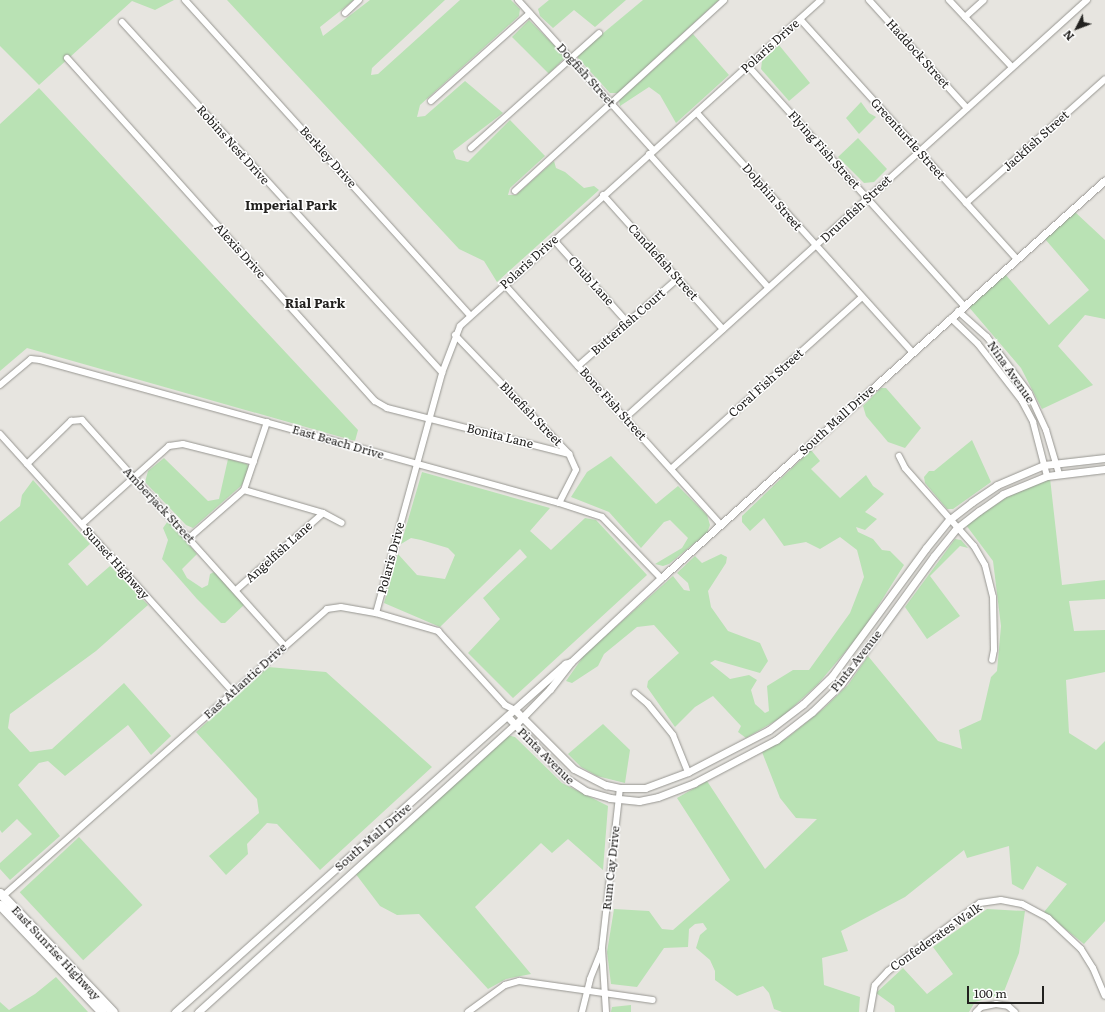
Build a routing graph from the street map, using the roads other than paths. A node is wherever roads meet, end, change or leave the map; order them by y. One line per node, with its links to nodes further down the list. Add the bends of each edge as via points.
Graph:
1 (185, 0): 41 (street, Berkley Drive)
2 (359, 0): 10 (street)
3 (518, 0): 11 (street, Dogfish Street)
4 (724, 0): 22 (street)
5 (821, 0): 13 (street, Polaris Drive)
6 (869, 0): 23 (street, Haddock Street)
7 (950, 0): 12 (street)
8 (984, 0): 12 (street)
9 (1087, 0): 19 (street, Drumfish Street)
10 (345, 13)
11 (530, 13): 17 (street, Dogfish Street); 21 (street)
12 (965, 17): 19 (street)
13 (800, 19): 18 (street, Polaris Drive); 26 (street, Greenturtle Street)
14 (122, 22): 50 (street, Robins Nest Drive)
15 (599, 33): 17 (street)
16 (67, 58): 52 (street, Alexis Drive, via 375,401 387,408)
17 (571, 58): 22 (street, Dogfish Street); 25 (street)
18 (748, 66): 24 (street, Polaris Drive); 31 (street, Flying Fish Street)
19 (1012, 67): 23 (street, Drumfish Street)
20 (1105, 79): 32 (street, Jackfish Street)
21 (432, 101)
22 (611, 102): 27 (street, Dogfish Street); 29 (street)
23 (967, 108): 26 (street, Drumfish Street)
24 (697, 113): 27 (street, Polaris Drive); 34 (street, Dolphin Street)
25 (471, 148)
26 (919, 150): 31 (street, Drumfish Street); 32 (street, Greenturtle Street)
27 (651, 152): 30 (street, Polaris Drive); 38 (street, Dogfish Street)
28 (1105, 180): 35 (street, South Mall Drive)
29 (515, 191)
30 (603, 195): 33 (street, Polaris Drive); 36 (street, Candlefish Street)
31 (868, 199): 34 (street, Drumfish Street); 40 (street, Flying Fish Street)
32 (966, 203): 35 (street, Greenturtle Street)
33 (554, 240): 37 (street, Polaris Drive); 43 (street, Chub Lane)
34 (816, 246): 38 (street, Drumfish Street); 39 (street, Dolphin Street)
35 (1017, 259): 40 (street, South Mall Drive)
36 (677, 279): 43 (street, Butterfish Court); 44 (street, Candlefish Street)
37 (504, 284): 41 (street, Polaris Drive); 49 (street, Bone Fish Street)
38 (768, 287): 44 (street, Drumfish Street)
39 (862, 297): 48 (street, Dolphin Street); 66 (street, Coral Fish Street)
40 (961, 309): 42 (street, South Mall Drive); 46 (street, Nina Avenue)
41 (470, 315): 45 (street, Polaris Drive)
42 (951, 318): 47 (street, Nina Avenue); 48 (street, South Mall Drive)
43 (628, 322): 49 (street, Butterfish Court)
44 (723, 329): 53 (street, Drumfish Street)
45 (455, 335): 50 (street, Polaris Drive); 58 (street, Bluefish Street)
46 (986, 337): 47 (street, Nina Avenue); 55 (street, Nina Avenue, via 1029,393)
47 (978, 344): 56 (street, Nina Avenue, via 1022,401)
48 (912, 352): 77 (street, South Mall Drive)
49 (578, 366): 53 (street, Bone Fish Street)
50 (442, 373): 52 (street, Polaris Drive)
51 (0, 385): 54 (street, East Beach Drive, via 31,359 40,360)
52 (430, 418): 58 (street, Bonita Lane); 64 (street, Polaris Drive)
53 (625, 418): 66 (street, Bone Fish Street)
54 (267, 422): 61 (street); 64 (street, East Beach Drive)
55 (1046, 430): 56 (street); 62 (street, Nina Avenue)
56 (1037, 433): 65 (street, Nina Avenue)
57 (0, 434): 63 (street, Sunset Highway)
58 (569, 454): 72 (street, Bluefish Street, via 576,470)
59 (899, 456): 74 (street, via 905,468)
60 (1105, 458): 62 (street, Pinta Avenue)
61 (254, 462): 70 (street, via 183,444 169,446); 71 (street)
62 (1056, 463): 65 (street, Pinta Avenue); 68 (street, Nina Avenue)
63 (26, 464): 70 (street, Amberjack Street, via 71,421 82,420); 75 (street, Sunset Highway)
64 (417, 464): 72 (street, East Beach Drive); 82 (street, Polaris Drive)
65 (1044, 465): 69 (street, Nina Avenue); 74 (street, Pinta Avenue, via 997,484)
66 (671, 469): 77 (street, Bone Fish Street)
67 (1105, 469): 68 (street, Pinta Avenue)
68 (1059, 474): 69 (street, Pinta Avenue)
69 (1047, 476): 78 (street, Pinta Avenue, via 1003,494)
70 (134, 478): 75 (street); 79 (street, Amberjack Street)
71 (244, 490): 73 (street, Angelfish Lane); 79 (street)
72 (559, 502): 80 (street, East Beach Drive, via 602,517)
73 (323, 513): 76 (street, Angelfish Lane); 81 (street, Angelfish Lane)
74 (949, 520): 78 (street); 86 (street, Pinta Avenue, via 903,577)
75 (82, 524): 88 (street, Sunset Highway)
76 (342, 524)
77 (721, 525): 80 (street, South Mall Drive)
78 (957, 528): 84 (street, via 974,546 985,565 992,597); 87 (street, Pinta Avenue)
79 (189, 538): 81 (street, Amberjack Street)
80 (661, 578): 85 (street, South Mall Drive)
81 (236, 590): 83 (street, Amberjack Street)
82 (376, 613): 83 (street, East Atlantic Drive, via 341,607 327,609); 90 (street, East Atlantic Drive, via 440,633)
83 (284, 645): 88 (street, East Atlantic Drive)
84 (992, 660)
85 (571, 662): 91 (street, South Mall Drive, via 565,664); 93 (street, South Mall Drive, via 569,668)
86 (832, 676): 87 (street); 97 (street, Pinta Avenue, via 803,704 769,730)
87 (841, 684): 99 (street, Pinta Avenue, via 812,712 776,740 727,767 658,797)
88 (232, 692): 100 (street, East Atlantic Drive)
89 (635, 693): 97 (street, via 648,704 673,735)
90 (505, 705): 91 (street, East Atlantic Drive); 92 (street, East Atlantic Drive)
91 (515, 710): 92 (street, South Mall Drive); 93 (street, Pinta Avenue)
92 (508, 717): 94 (street, Pinta Avenue); 95 (street, South Mall Drive)
93 (523, 718): 94 (street, South Mall Drive); 98 (street, Pinta Avenue, via 574,769 593,780)
94 (515, 725): 96 (street, South Mall Drive); 99 (street, Pinta Avenue, via 576,785)
95 (466, 754): 96 (street); 109 (street, South Mall Drive)
96 (474, 762): 110 (street, South Mall Drive)
97 (688, 772): 98 (street, Pinta Avenue, via 645,788)
98 (620, 788): 99 (street, Rum Cay Drive)
99 (619, 800): 102 (street, Rum Cay Drive)
100 (1, 896): 108 (main road, East Sunrise Highway)
101 (0, 905): 107 (main road, East Sunrise Highway)
102 (602, 948): 103 (street, Rum Cay Drive); 104 (street, Rum Cay Drive)
103 (587, 990): 104 (street); 111 (street, via 519,981 505,985); 112 (street, Rum Cay Drive)
104 (607, 994): 106 (street); 113 (street, Rum Cay Drive)
105 (1105, 996): 114 (street, Confederates Walk, via 1093,968 1081,950 1048,918 1022,904 1002,900 980,903 888,971 875,985)
106 (653, 1000)
107 (102, 1012)
108 (113, 1012)
109 (175, 1012)
110 (198, 1012)
111 (468, 1012)
112 (582, 1012)
113 (606, 1012)
114 (870, 1012)
115 (976, 1012): 116 (street, via 980,1007 996,1004 1008,1006)
116 (1015, 1012)

